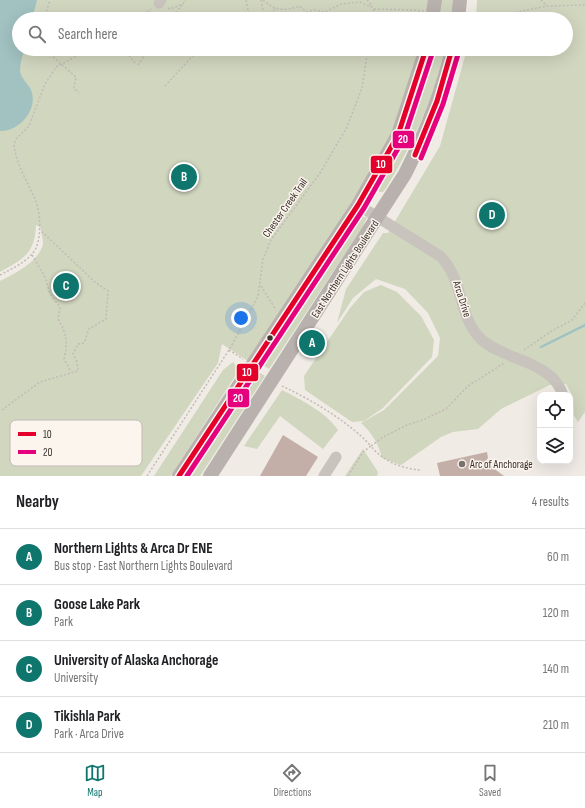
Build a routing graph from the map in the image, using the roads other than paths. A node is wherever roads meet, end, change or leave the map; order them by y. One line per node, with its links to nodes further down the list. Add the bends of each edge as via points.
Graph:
1 (435, 0): 3 (main road)
2 (460, 0): 4 (main road)
3 (433, 12)
4 (459, 12)
5 (424, 56): 7 (main road, via 398,135)
6 (450, 56): 8 (main road, East Northern Lights Boulevard, via 424,137)
7 (358, 204): 8 (street, Arca Drive); 11 (main road)
8 (378, 218): 9 (street, Arca Drive, via 440,256 449,265 469,321 480,339 493,349 553,377); 12 (main road, East Northern Lights Boulevard)
9 (560, 392)
10 (336, 457): 13 (street)
11 (179, 476)
12 (210, 476)
13 (324, 476)

